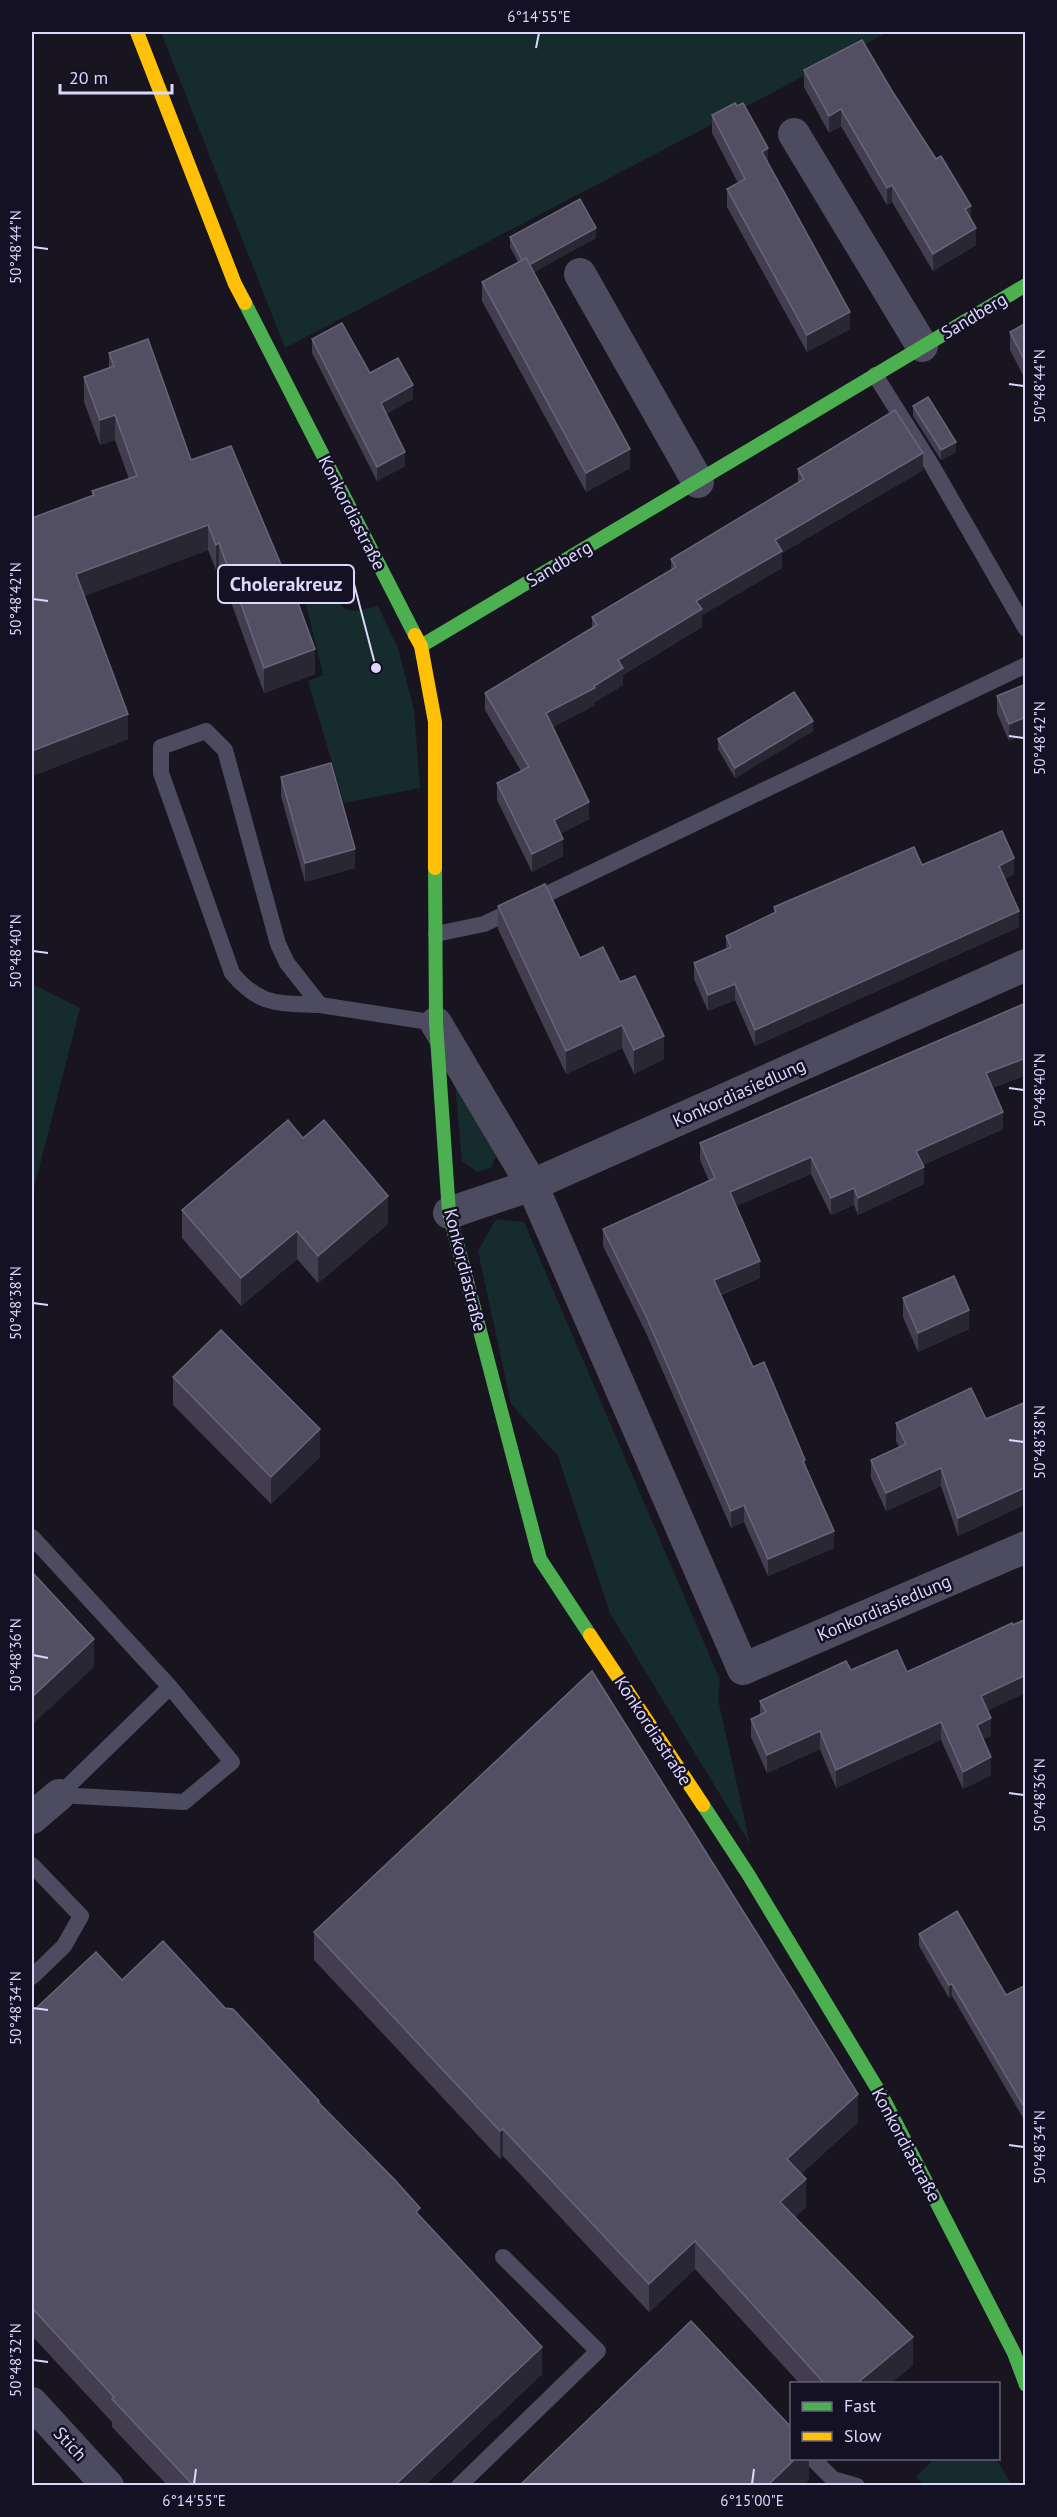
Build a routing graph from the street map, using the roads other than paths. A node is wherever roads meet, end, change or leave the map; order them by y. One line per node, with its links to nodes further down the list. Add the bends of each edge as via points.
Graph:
1 (137, 32): 9 (street, Konkordiastraße, via 235,284)
2 (794, 134): 5 (street, Sandberg)
3 (580, 274): 7 (street)
4 (1026, 285): 5 (street, Sandberg)
5 (922, 346): 6 (street, Sandberg)
6 (875, 375): 7 (street, Sandberg); 8 (lane)
7 (698, 482): 9 (street, Sandberg)
8 (1026, 629)
9 (421, 646): 11 (street, Konkordiastraße, via 435,722)
10 (1026, 665): 11 (lane, via 484,924)
11 (436, 934): 14 (street, Konkordiastraße)
12 (1026, 965): 15 (street, Konkordiasiedlung)
13 (320, 1005): 13 (lane, via 287,963 278,944 225,750 206,731 161,747 161,773 232,973 245,989 269,1002); 14 (lane)
14 (436, 1023): 15 (street); 16 (street, Konkordiastraße)
15 (532, 1185): 16 (street, Konkordiasiedlung); 18 (street, Konkordiasiedlung, via 743,1669)
16 (449, 1213): 25 (street, Konkordiastraße, via 540,1559 748,1874 883,2098 1014,2353)
17 (32, 1537): 19 (lane)
18 (1026, 1547)
19 (170, 1687): 20 (lane); 20 (lane, via 232,1762 184,1802)
20 (59, 1795): 21 (street)
21 (32, 1818)
22 (32, 1865): 23 (lane, via 81,1916 64,1946)
23 (32, 1977)
24 (503, 2257): 30 (lane, via 598,2351)
25 (1026, 2385)
26 (32, 2403): 29 (street, Stich)
27 (813, 2460): 28 (lane)
28 (829, 2482): 31 (lane)
29 (108, 2486)
30 (459, 2486)
31 (857, 2486)

